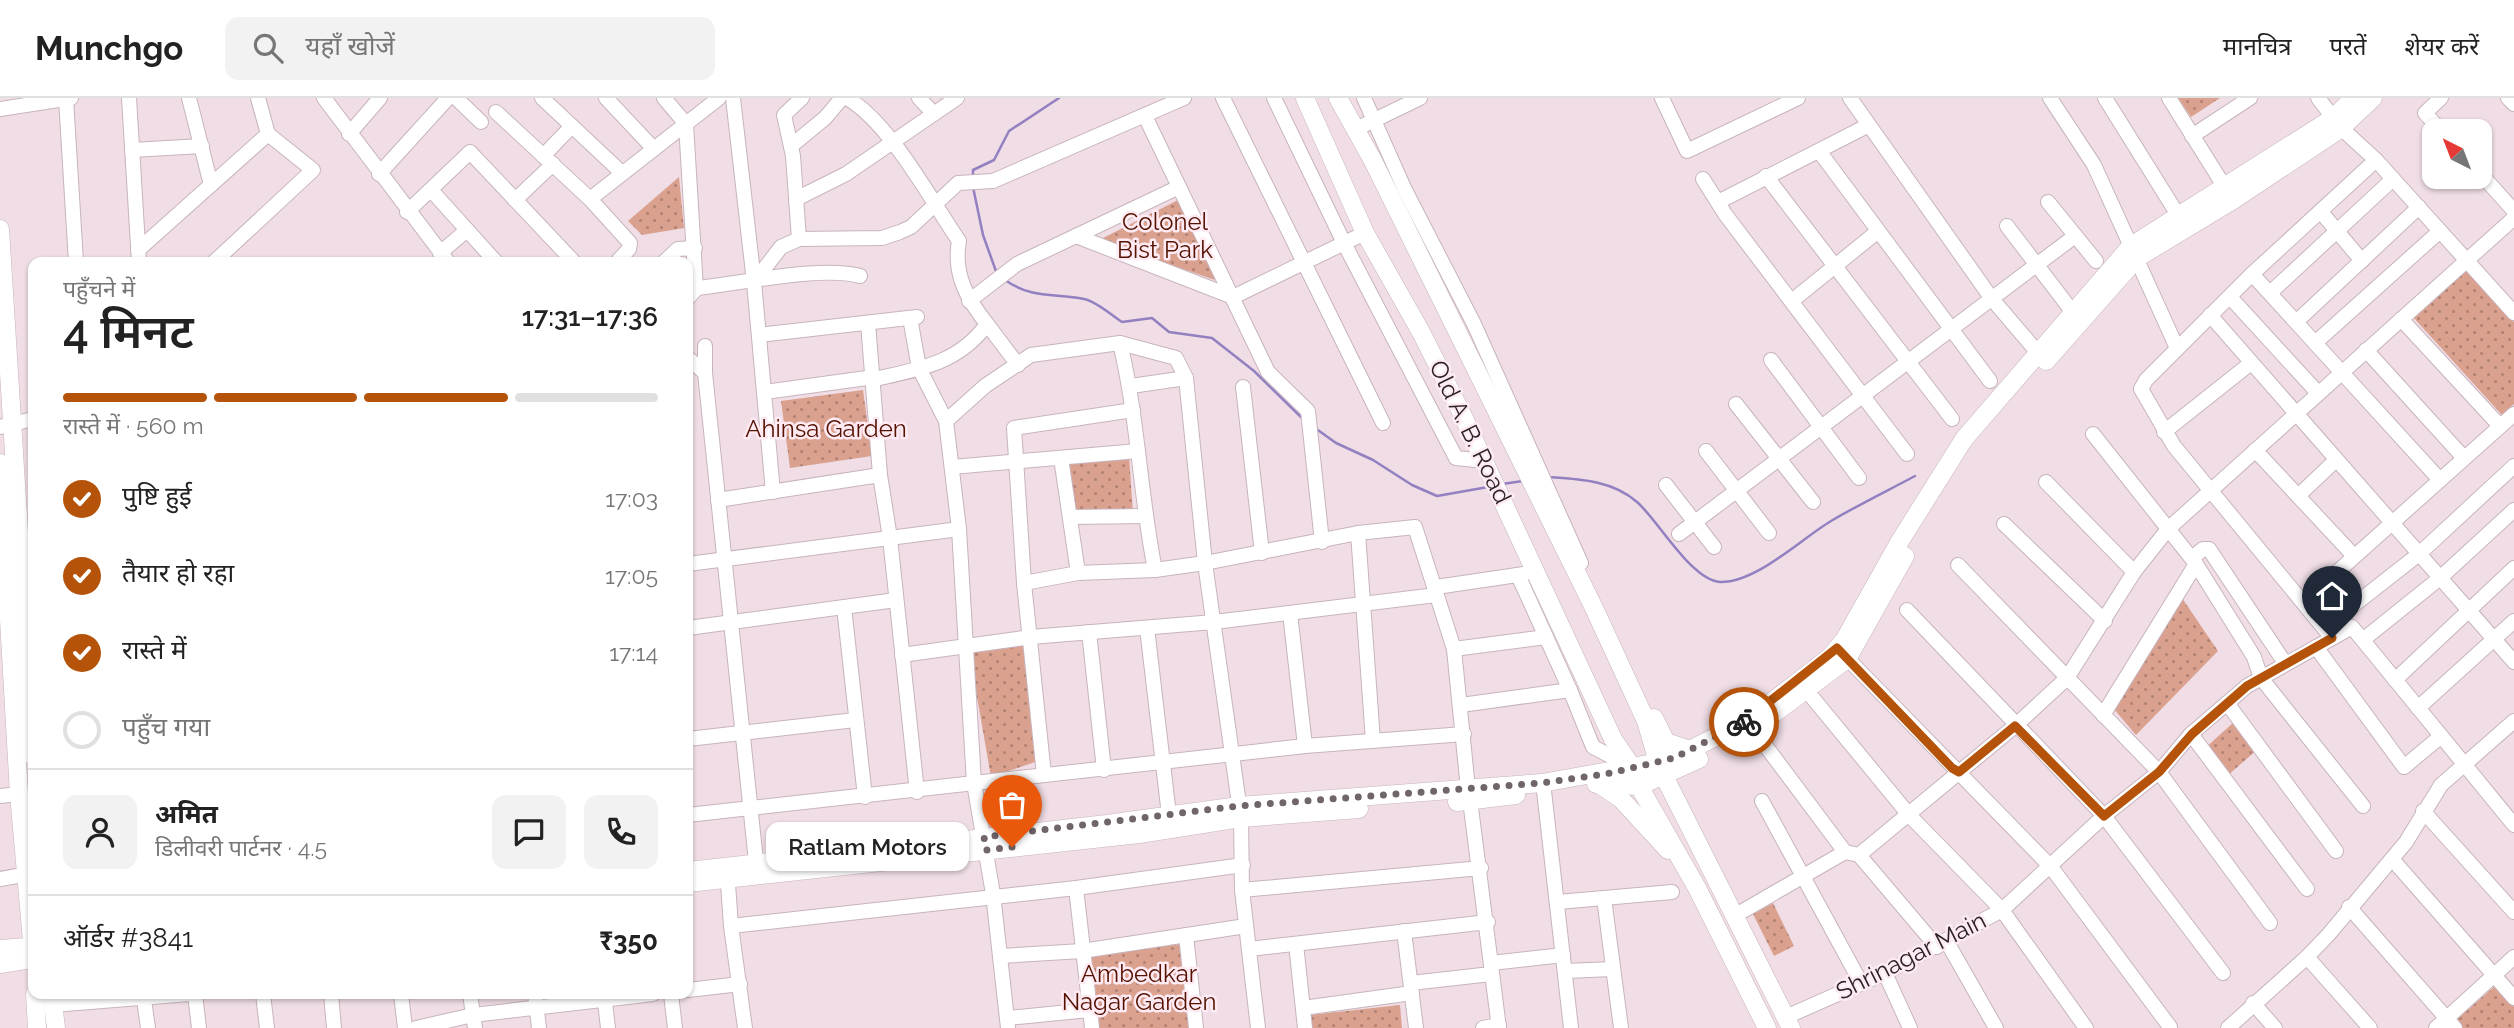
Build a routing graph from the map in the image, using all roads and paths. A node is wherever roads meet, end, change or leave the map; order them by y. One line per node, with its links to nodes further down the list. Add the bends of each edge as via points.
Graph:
1 (69, 98): 39 (street); 98 (street)
2 (129, 98): 58 (street)
3 (189, 98): 55 (street)
4 (258, 98): 51 (street)
5 (324, 98): 52 (street)
6 (380, 98): 52 (street)
7 (448, 98): 63 (street)
8 (456, 98): 45 (street)
9 (542, 98): 48 (street)
10 (606, 98): 57 (street)
11 (664, 98): 47 (street)
12 (719, 98): 47 (street)
13 (733, 98): 115 (street)
14 (802, 98): 56 (street, via 784,115)
15 (842, 98): 56 (street)
16 (847, 98): 54 (street, via 859,105)
17 (919, 98): 41 (street)
18 (957, 98): 41 (street)
19 (1184, 98): 42 (street)
20 (1223, 98): 109 (street)
21 (1274, 98): 94 (street)
22 (1305, 98): 90 (main road, Old A. B. Road)
23 (1338, 98): 50 (main road, Old A. B. Road)
24 (1364, 98): 44 (street)
25 (1420, 98): 44 (street)
26 (1662, 98): 27 (street, via 1687,151)
27 (1798, 98)
28 (1850, 98): 49 (street)
29 (2050, 98): 96 (street, via 2094,165)
30 (2105, 98): 82 (street)
31 (2169, 98): 53 (street)
32 (2318, 98): 46 (street)
33 (2354, 98): 46 (main road)
34 (2373, 98): 46 (main road)
35 (2441, 98): 43 (street, via 2425,113)
36 (2508, 98): 38 (street)
37 (2242, 100): 53 (street)
38 (2514, 104)
39 (0, 109)
40 (496, 112): 60 (street)
41 (934, 114): 54 (street)
42 (1145, 116): 69 (street); 77 (street, via 993,181 958,183)
43 (2430, 119)
44 (1376, 120): 50 (street); 167 (street, via 1405,190 1474,324)
45 (481, 122)
46 (2337, 123): 61 (street); 71 (main road)
47 (686, 124): 57 (street); 95 (street)
48 (572, 126): 60 (street); 62 (street)
49 (1867, 126): 59 (street); 120 (street)
50 (1356, 129): 167 (main road, Old A. B. Road)
51 (268, 134): 67 (street); 99 (street, via 313,170)
52 (349, 134): 63 (street)
53 (2192, 136): 71 (street)
54 (892, 144): 73 (street); 77 (street)
55 (202, 146): 58 (street); 67 (street)
56 (791, 146): 73 (street)
57 (654, 149): 62 (street)
58 (132, 150): 97 (street)
59 (1819, 150): 64 (street); 88 (street)
60 (548, 160): 72 (street); 74 (street)
61 (2376, 160): 65 (street); 81 (street)
62 (622, 173): 72 (street)
63 (379, 174): 80 (street)
64 (1766, 176): 75 (street); 110 (street)
65 (2393, 178): 78 (street); 89 (street)
66 (1703, 179): 75 (street)
67 (211, 185): 97 (street)
68 (2492, 186): 79 (street)
69 (1179, 187): 91 (street); 118 (street)
70 (431, 190): 74 (street, via 470,152); 80 (street); 86 (street)
71 (2229, 193): 82 (main road); 96 (main road)
72 (590, 199): 104 (street, via 630,243)
73 (796, 199): 93 (street)
74 (515, 200): 103 (street)
75 (1718, 201): 121 (street)
76 (2048, 202): 92 (street)
77 (935, 205): 93 (street, via 911,227 882,238); 122 (street, via 959,241 956,260)
78 (2419, 207): 87 (street); 108 (street)
79 (2514, 211)
80 (407, 212): 100 (street)
81 (2321, 212): 89 (street); 112 (street)
82 (2178, 215): 96 (main road)
83 (2514, 218): 106 (street)
84 (2007, 226): 111 (street)
85 (0, 229): 165 (main road)
86 (467, 230): 101 (street); 102 (street)
87 (2440, 231): 106 (street); 133 (street)
88 (1877, 232): 110 (street); 130 (street)
89 (2338, 232): 108 (street); 117 (street)
90 (1364, 233): 94 (street); 176 (main road, Old A. B. Road, via 1422,334)
91 (1076, 236): 118 (street); 122 (street, via 1017,264)
92 (2075, 236): 107 (street); 111 (street)
93 (799, 239): 115 (street, via 781,247)
94 (1345, 245): 109 (street); 176 (street, via 1456,458)
95 (695, 248): 105 (street, via 678,249); 114 (street)
96 (2134, 252): 125 (main road); 135 (street)
97 (139, 256)
98 (76, 257)
99 (219, 257)
100 (443, 257)
101 (445, 257)
102 (491, 257)
103 (569, 257)
104 (622, 257)
105 (669, 257)
106 (2467, 260): 123 (street); 126 (street)
107 (2096, 261)
108 (2362, 261): 127 (street)
109 (1305, 264): 118 (street); 161 (street)
110 (1837, 265): 121 (street); 139 (street)
111 (2036, 265): 120 (street); 125 (street)
112 (2252, 274): 117 (street); 119 (street)
113 (860, 276): 115 (street, via 810,274)
114 (693, 278)
115 (754, 282): 116 (street); 131 (street)
116 (693, 293)
117 (2270, 293): 127 (street)
118 (1233, 297): 205 (street, via 1268,372 1308,411)
119 (2230, 297): 124 (street); 152 (street)
120 (1992, 299): 130 (street); 137 (street)
121 (1793, 300): 153 (street)
122 (970, 301): 129 (street)
123 (2514, 313)
124 (2210, 315): 135 (street); 141 (street)
125 (2077, 317): 137 (main road)
126 (2401, 319): 136 (street); 162 (street)
127 (2296, 322): 133 (street)
128 (868, 323): 131 (street); 143 (street, via 914,318); 146 (street)
129 (987, 324): 142 (street); 143 (street, via 963,351)
130 (1950, 331): 139 (street); 148 (street)
131 (759, 335): 151 (street)
132 (1120, 343): 142 (street, via 1031,355); 147 (street, via 1176,358); 149 (street)
133 (2315, 343): 144 (street)
134 (705, 346): 145 (street)
135 (2177, 348): 164 (street, via 2141,389)
136 (2366, 350): 144 (street); 173 (street)
137 (2041, 358): 249 (main road, via 1969,443)
138 (1771, 360): 163 (street)
139 (1908, 361): 153 (street); 158 (street)
140 (693, 362): 145 (street)
141 (2251, 363): 156 (street); 164 (street)
142 (1018, 365): 159 (street, via 985,386)
143 (919, 368): 146 (street); 159 (street)
144 (2342, 372): 152 (street); 183 (street)
145 (705, 373): 190 (street)
146 (874, 378): 151 (street); 181 (street)
147 (1186, 378): 149 (street); 213 (street)
148 (1990, 381)
149 (1130, 386): 155 (street)
150 (1243, 387): 207 (street)
151 (765, 392): 188 (street)
152 (2318, 393): 156 (street)
153 (1865, 395): 163 (street); 171 (street)
154 (1736, 404): 174 (street)
155 (1133, 410): 169 (street); 178 (street, via 1014,428)
156 (2296, 414): 168 (street); 175 (street)
157 (2514, 414): 162 (street)
158 (1952, 419)
159 (946, 421): 180 (street)
160 (28, 422): 165 (street)
161 (1383, 423)
162 (2500, 426): 173 (street)
163 (1823, 428): 174 (street); 182 (street)
164 (2164, 432): 187 (street)
165 (6, 434): 226 (main road)
166 (2093, 434): 199 (street)
167 (1522, 447): 258 (main road, Old A. B. Road)
168 (2255, 450): 187 (street); 189 (street)
169 (1138, 451): 172 (street); 194 (street)
170 (1706, 451): 186 (street)
171 (1908, 454)
172 (1061, 458): 178 (street); 195 (street)
173 (2464, 458): 183 (street)
174 (1779, 459): 186 (street); 191 (street)
175 (2336, 460): 189 (street); 197 (street)
176 (1485, 461): 220 (main road, Old A. B. Road)
177 (0, 463): 192 (main road)
178 (1014, 463): 180 (street); 224 (street)
179 (2514, 466): 208 (street)
180 (952, 467): 200 (street)
181 (880, 475): 188 (street); 204 (street)
182 (1859, 478)
183 (2440, 480): 197 (street)
184 (2046, 482): 217 (street)
185 (1666, 485): 196 (street)
186 (1736, 491): 196 (street); 202 (street)
187 (2210, 491): 199 (street); 243 (street)
188 (773, 492): 190 (street)
189 (2298, 496): 209 (street)
190 (718, 500): 210 (street)
191 (1812, 502)
192 (2, 506): 218 (main road)
193 (2514, 510): 222 (street)
194 (1144, 516): 195 (street); 216 (street)
195 (1072, 517): 219 (street)
196 (1695, 521): 203 (street); 206 (street)
197 (2391, 523): 208 (street); 209 (street)
198 (2004, 524): 234 (street)
199 (2168, 528): 211 (street); 217 (street)
200 (959, 529): 204 (street); 246 (street)
201 (1358, 533): 205 (street); 225 (street, via 1415,527); 228 (street)
202 (1769, 533)
203 (1679, 534)
204 (890, 538): 210 (street); 227 (street)
205 (1322, 542): 207 (street)
206 (1714, 547)
207 (1262, 553): 213 (street)
208 (2419, 554): 222 (street); 232 (street)
209 (2354, 556): 223 (street)
210 (726, 558): 212 (street); 236 (street)
211 (2194, 561): 252 (street, via 2203,549 2209,549); 254 (street, via 2255,657); 262 (street)
212 (693, 563)
213 (1205, 563): 216 (street); 237 (street)
214 (1958, 565): 253 (street)
215 (2514, 568): 231 (street)
216 (1155, 570): 219 (street)
217 (2134, 572): 234 (street)
218 (4, 573): 289 (main road)
219 (1078, 573): 224 (street)
220 (1537, 573): 221 (street); 278 (main road, Old A. B. Road, via 1613,739)
221 (1518, 575): 225 (street); 242 (street)
222 (2441, 578): 231 (street); 244 (street)
223 (2326, 582)
224 (1024, 583): 241 (street)
225 (1436, 591): 228 (street); 248 (street)
226 (28, 598)
227 (896, 600): 229 (street); 250 (street)
228 (1364, 603): 233 (street); 272 (street)
229 (844, 607): 236 (street); 263 (street)
230 (1908, 610): 266 (street)
231 (2470, 611): 245 (street); 255 (street)
232 (2345, 612)
233 (1290, 613): 237 (street); 273 (street)
234 (2105, 621): 253 (street)
235 (2514, 621): 245 (street)
236 (733, 622): 238 (street); 267 (street)
237 (1214, 622): 239 (street); 274 (street)
238 (693, 627)
239 (1147, 628): 240 (street); 276 (street)
240 (1088, 632): 241 (street); 280 (street)
241 (1031, 637): 246 (street); 283 (street)
242 (1546, 637): 248 (street); 256 (street)
243 (2332, 638): 244 (street, Shrinagar Main, via 2352,626); 247 (street, Shrinagar Main)
244 (2364, 639): 255 (street)
245 (2494, 639): 251 (street); 261 (street)
246 (968, 646): 250 (street); 284 (street)
247 (2316, 647): 252 (street, Shrinagar Main); 271 (street, via 2404,767)
248 (1454, 649): 260 (street)
249 (1842, 654): 257 (main road); 265 (main road); 281 (street)
250 (902, 655): 288 (street)
251 (2514, 662)
252 (2285, 663): 254 (street, Shrinagar Main)
253 (2067, 678): 262 (street); 266 (street)
254 (2261, 678): 259 (street, Shrinagar Main); 295 (street)
255 (2395, 680): 261 (street)
256 (1570, 690): 260 (street); 278 (street, via 1593,747)
257 (1807, 691): 265 (main road); 301 (street)
258 (1641, 700): 275 (main road, via 1666,742); 279 (main road, Old A. B. Road)
259 (2227, 703): 269 (street, Shrinagar Main); 305 (street)
260 (1461, 705): 268 (street)
261 (2418, 708): 271 (street)
262 (2104, 715): 282 (street)
263 (855, 720): 267 (street); 292 (street)
264 (2514, 721): 277 (street)
265 (1750, 724): 275 (main road); 306 (street)
266 (2015, 726): 281 (street); 302 (street)
267 (743, 732): 270 (street); 296 (street)
268 (1464, 734): 272 (street); 290 (street)
269 (2192, 734): 282 (street, Shrinagar Main); 320 (street)
270 (693, 737)
271 (2440, 737): 277 (street)
272 (1373, 741): 273 (street)
273 (1305, 746): 274 (street)
274 (1232, 754): 276 (street); 298 (street)
275 (1694, 755): 279 (main road); 294 (main road)
276 (1162, 762): 280 (street); 300 (street)
277 (2463, 765): 297 (street); 303 (street)
278 (1632, 767): 279 (main road); 286 (main road, Old A. B. Road); 290 (main road)
279 (1661, 769): 286 (main road); 294 (main road, Old A. B. Road)
280 (1104, 770): 283 (street)
281 (1959, 772): 301 (street); 310 (street)
282 (2159, 772): 302 (street, Shrinagar Main); 332 (street)
283 (1044, 775): 284 (street)
284 (974, 783): 288 (street); 304 (street)
285 (1599, 784): 286 (main road); 287 (main road); 308 (main road)
286 (1639, 786): 308 (main road)
287 (1544, 791): 290 (main road); 326 (street)
288 (917, 792): 292 (street)
289 (19, 794): 291 (street); 315 (main road)
290 (1469, 795): 298 (main road); 311 (street)
291 (0, 796)
292 (865, 797): 296 (street)
293 (1762, 801): 316 (street)
294 (1679, 804): 330 (main road, Old A. B. Road)
295 (2363, 806)
296 (752, 810): 299 (street); 312 (street)
297 (2423, 811): 307 (street); 329 (street)
298 (1240, 812): 300 (main road); 304 (main road); 309 (street)
299 (693, 815)
300 (1169, 816): 304 (main road)
301 (1910, 816): 306 (street); 328 (street)
302 (2104, 816): 310 (street, Shrinagar Main); 353 (street)
303 (2514, 825)
304 (985, 844): 312 (main road); 324 (street)
305 (2336, 851)
306 (1852, 854): 316 (street); 338 (street)
307 (2392, 859): 327 (street); 354 (street)
308 (1682, 861): 381 (main road)
309 (1243, 865): 319 (street); 321 (street)
310 (2051, 867): 328 (street, Shrinagar Main); 382 (street)
311 (1481, 868): 321 (street); 331 (street)
312 (757, 869): 314 (main road)
313 (693, 871): 314 (main road)
314 (727, 873): 318 (main road); 333 (street)
315 (27, 874): 317 (street); 323 (main road)
316 (1804, 876): 330 (street); 355 (street)
317 (0, 879)
318 (693, 882)
319 (1076, 888): 324 (street); 343 (street)
320 (2307, 889)
321 (1242, 890): 334 (street)
322 (1672, 892): 325 (street)
323 (28, 893)
324 (993, 894): 333 (street); 345 (street)
325 (1604, 898): 326 (street); 350 (street)
326 (1558, 902): 344 (street)
327 (2349, 908): 346 (street); 379 (street)
328 (2002, 910): 338 (street, Shrinagar Main); 405 (street)
329 (2514, 912)
330 (1735, 915): 378 (main road, Old A. B. Road)
331 (1488, 922): 335 (street); 349 (street)
332 (2270, 923)
333 (731, 926): 356 (street)
334 (1246, 926): 336 (street); 340 (street)
335 (1405, 931): 337 (street); 357 (street)
336 (1186, 935): 343 (street); 396 (street)
337 (1296, 944): 340 (street); 374 (street)
338 (1942, 944): 352 (street, Shrinagar Main); 404 (street)
339 (0, 949): 341 (main road)
340 (1249, 949): 397 (street)
341 (28, 950)
342 (28, 951): 348 (main road)
343 (1082, 951): 345 (street); 375 (street)
344 (1563, 955): 349 (street); 351 (street)
345 (1000, 956): 377 (street)
346 (2307, 957): 373 (street); 408 (street)
347 (2514, 957): 354 (street)
348 (0, 964)
349 (1491, 969): 357 (street); 380 (street)
350 (1613, 969): 351 (street); 402 (street)
351 (1565, 971): 401 (street)
352 (1885, 973): 355 (street, Shrinagar Main); 403 (street)
353 (2222, 973)
354 (2494, 975): 359 (street); 379 (street)
355 (1861, 983): 378 (street, Shrinagar Main)
356 (740, 984): 358 (street); 394 (street)
357 (1411, 988): 374 (street); 399 (street)
358 (693, 989)
359 (2514, 998)
360 (35, 999): 383 (main road)
361 (152, 999): 371 (street)
362 (196, 999): 386 (street)
363 (264, 999): 387 (street)
364 (331, 999): 388 (street)
365 (402, 999): 389 (street)
366 (471, 999): 376 (street)
367 (570, 999): 372 (street)
368 (605, 999): 392 (street)
369 (672, 999): 393 (street)
370 (52, 1000): 371 (street); 384 (main road)
371 (144, 1000): 385 (street)
372 (536, 1001): 376 (street); 391 (street)
373 (2253, 1003): 406 (street); 407 (street)
374 (1303, 1008): 398 (street)
375 (1089, 1010): 377 (street); 395 (street)
376 (474, 1022): 390 (street)
377 (1008, 1023)
378 (1789, 1023)
379 (2446, 1025)
380 (1499, 1027): 400 (street)
381 (1764, 1027)
382 (2170, 1027)
383 (37, 1028)
384 (55, 1028)
385 (148, 1028)
386 (199, 1028)
387 (267, 1028)
388 (334, 1028)
389 (405, 1028)
390 (416, 1028)
391 (539, 1028)
392 (608, 1028)
393 (675, 1028)
394 (745, 1028)
395 (1092, 1028)
396 (1196, 1028)
397 (1258, 1028)
398 (1305, 1028)
399 (1416, 1028)
400 (1483, 1028)
401 (1571, 1028)
402 (1621, 1028)
403 (1910, 1028)
404 (1996, 1028)
405 (2086, 1028)
406 (2228, 1028)
407 (2275, 1028)
408 (2370, 1028)

